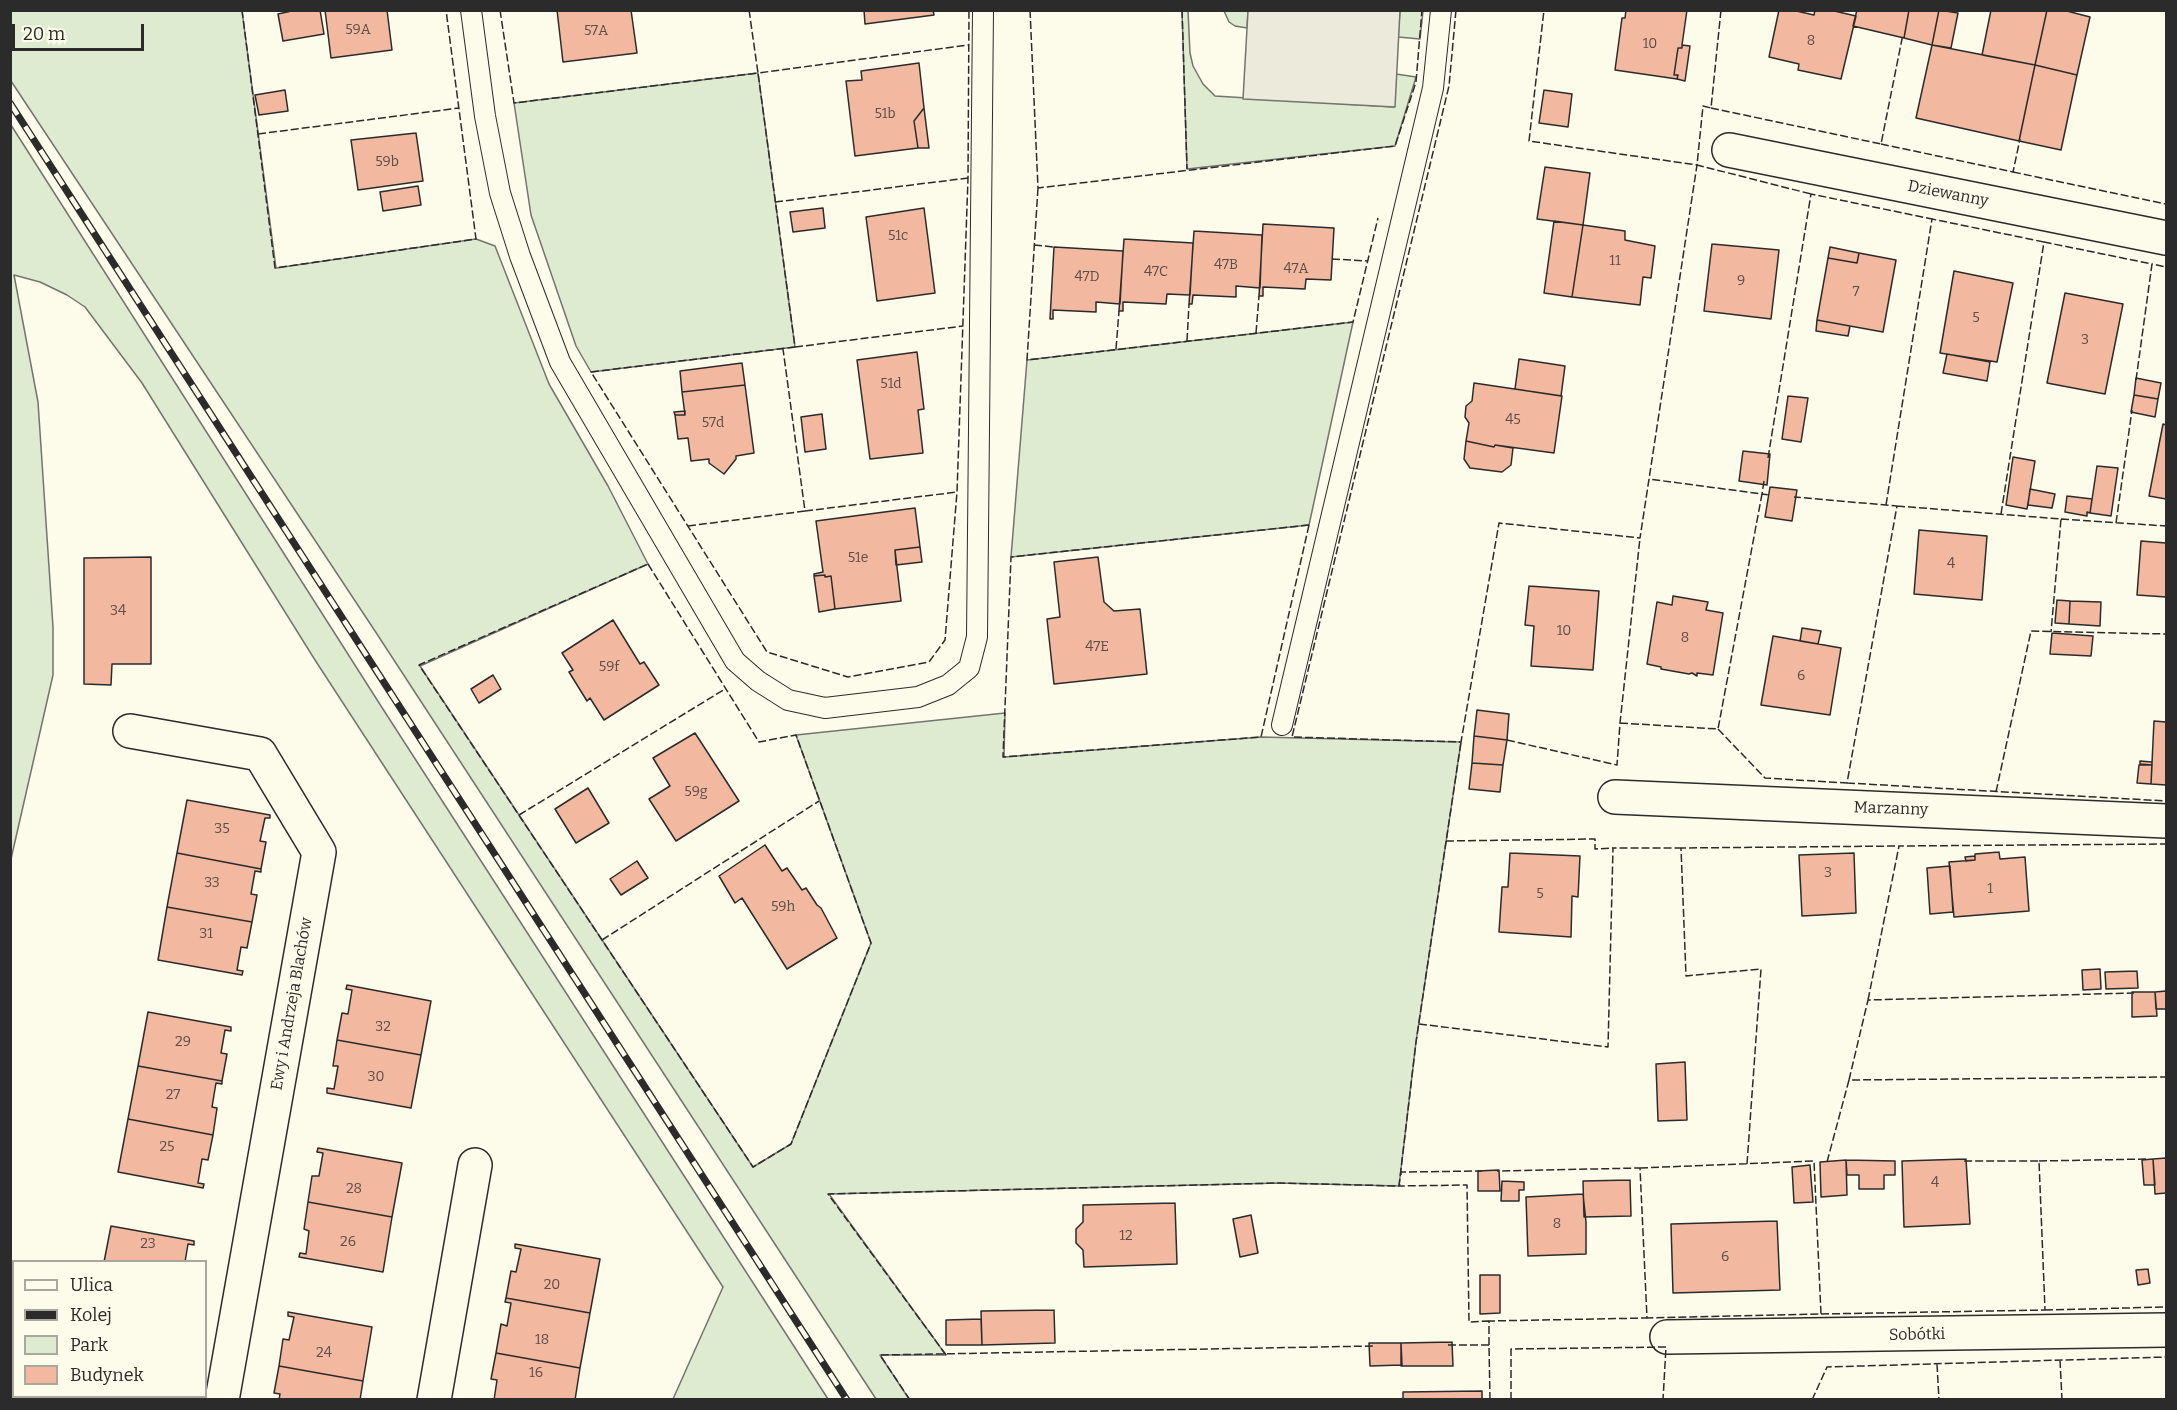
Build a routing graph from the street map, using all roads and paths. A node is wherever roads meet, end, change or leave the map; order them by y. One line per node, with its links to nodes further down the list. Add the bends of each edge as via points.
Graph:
1 (471, 10): 2 (lane, via 500,193 560,362 735,661 788,699 825,708 918,697 948,685 969,668 977,637)
2 (983, 10)
3 (1441, 10): 6 (lane, via 1433,88)
4 (1729, 150): 5 (street, Dziewanny)
5 (2166, 238)
6 (1282, 725)
7 (130, 730): 13 (street, Ewy i Andrzeja Blachów, via 260,754 319,852)
8 (1615, 797): 9 (street, Marzanny)
9 (2166, 821)
10 (475, 1165): 14 (street)
11 (2166, 1330): 12 (street, Sobótki)
12 (1667, 1337)
13 (222, 1400)
14 (434, 1400)

